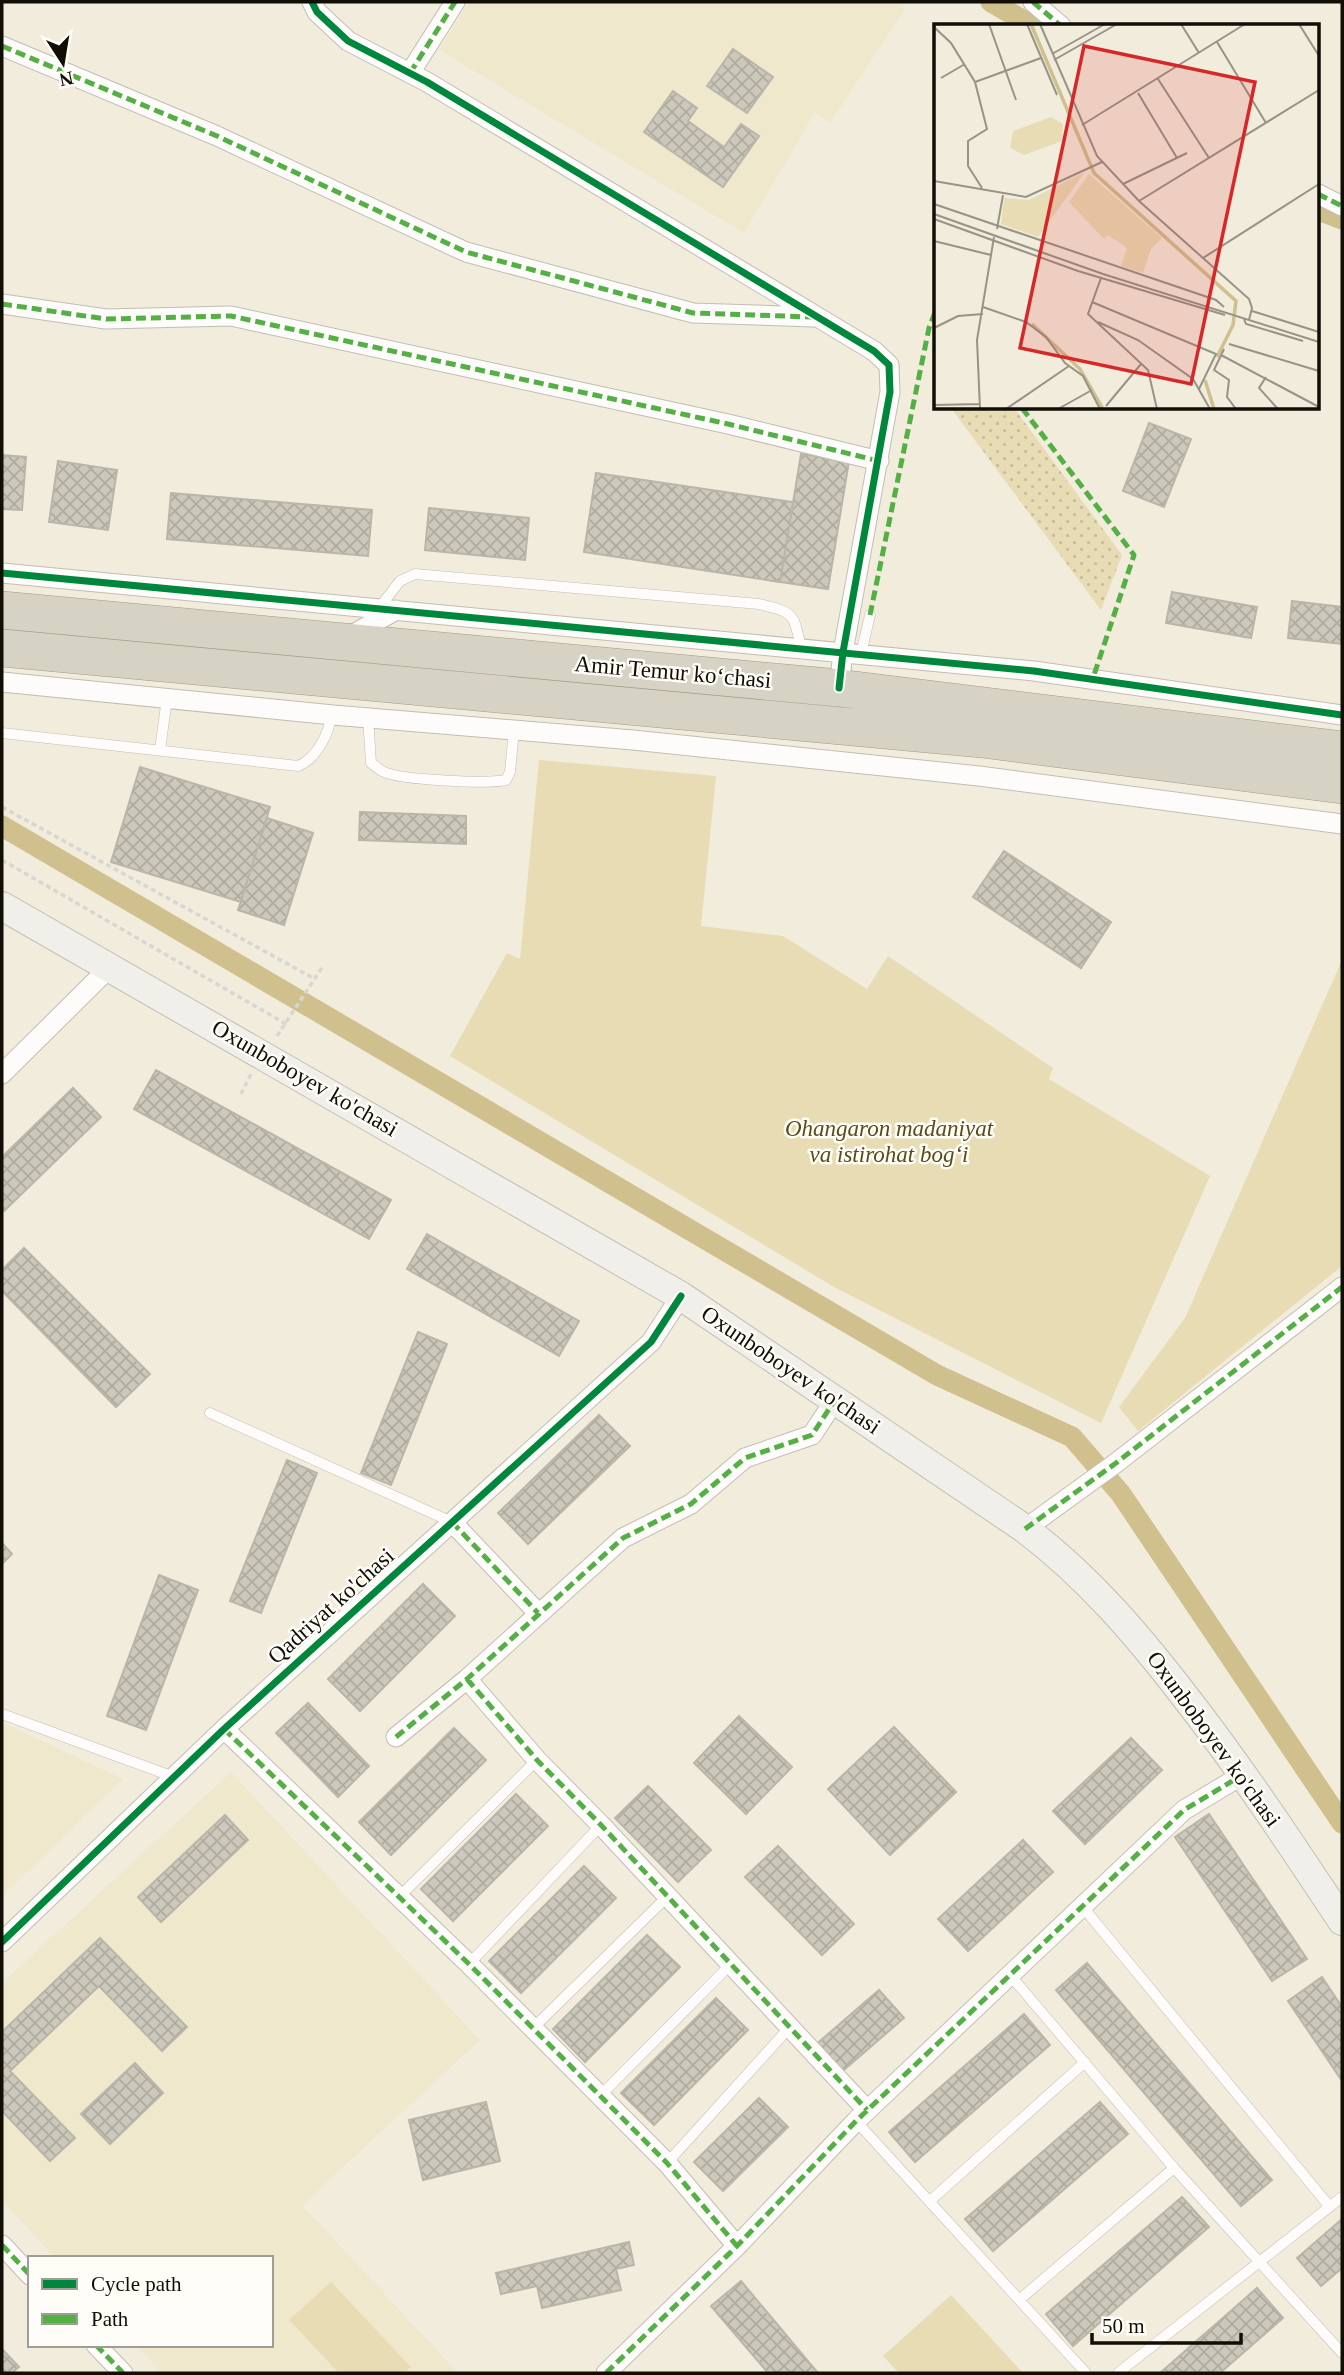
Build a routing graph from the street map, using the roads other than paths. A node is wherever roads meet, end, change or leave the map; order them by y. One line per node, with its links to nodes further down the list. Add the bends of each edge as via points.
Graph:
1 (312, 2): 6 (street, via 348,41)
2 (456, 2): 6 (street)
3 (1033, 2): 4 (street)
4 (1059, 24)
5 (2, 46): 10 (street, via 217,136 466,252 692,313)
6 (410, 73): 10 (street)
7 (1320, 195): 8 (street)
8 (1342, 206)
9 (2, 304): 11 (street, via 106,318 231,316)
10 (817, 317): 11 (street, via 889,365 890,392)
11 (879, 461): 19 (street)
12 (2, 573): 13 (street)
13 (387, 609): 16 (street); 18 (street); 18 (lane, via 400,581 415,574 759,604 787,611 795,621)
14 (2, 610): 16 (highway, Amir Temur koʻchasi)
15 (870, 615): 19 (lane)
16 (342, 640): 21 (highway, Amir Temur koʻchasi)
17 (2, 648): 30 (highway, Amir Temur koʻchasi, via 982,739)
18 (802, 648): 19 (street)
19 (852, 653): 21 (street); 24 (street, via 1046,672)
20 (2, 682): 22 (street)
21 (839, 688): 29 (highway, Amir Temur koʻchasi)
22 (167, 698): 23 (street); 28 (lane)
23 (331, 714): 25 (street); 28 (lane, via 330,728 307,763 298,766)
24 (1342, 715)
25 (368, 718): 26 (street); 26 (lane, via 371,763 385,773 431,779 506,780)
26 (514, 730): 31 (street, via 979,776)
27 (2, 733): 28 (lane)
28 (160, 750)
29 (1342, 750)
30 (1342, 785)
31 (1342, 824)
32 (2, 906): 33 (main road, Oxunboboyev ko'chasi)
33 (110, 967): 34 (street); 36 (main road, Oxunboboyev ko'chasi)
34 (2, 1074)
35 (1342, 1287): 40 (street)
36 (681, 1296): 37 (main road, Oxunboboyev ko'chasi); 39 (street, Qadriyat ko'chasi, via 651,1342)
37 (835, 1400): 40 (main road, Oxunboboyev ko'chasi); 41 (street, via 812,1434 745,1458 691,1504 623,1538)
38 (210, 1413): 39 (lane)
39 (453, 1522): 41 (street); 44 (street, Qadriyat ko'chasi)
40 (1025, 1529): 47 (main road, Oxunboboyev ko'chasi, via 1120,1615)
41 (538, 1613): 42 (street)
42 (467, 1679): 45 (street); 46 (street)
43 (2, 1714): 48 (lane)
44 (224, 1729): 48 (street, Qadriyat ko'chasi); 51 (street)
45 (396, 1737)
46 (537, 1760): 49 (street); 51 (lane)
47 (1244, 1774): 52 (street, via 1184,1810); 53 (main road, Oxunboboyev ko'chasi)
48 (175, 1777): 54 (street, Qadriyat ko'chasi)
49 (601, 1825): 50 (street); 55 (lane)
50 (668, 1896): 56 (street); 59 (lane)
51 (399, 1897): 55 (street)
52 (1082, 1906): 57 (street); 67 (lane)
53 (1342, 1921)
54 (2, 1942)
55 (469, 1964): 59 (street)
56 (731, 1964): 58 (street); 61 (lane)
57 (1010, 1975): 60 (lane); 62 (street)
58 (790, 2027): 62 (street); 63 (lane)
59 (533, 2028): 61 (street)
60 (1085, 2062): 64 (lane); 66 (lane)
61 (600, 2096): 63 (street)
62 (862, 2116): 66 (lane); 69 (street)
63 (667, 2163): 69 (street)
64 (1174, 2168): 70 (lane); 72 (lane)
65 (1342, 2197): 67 (lane)
66 (930, 2202): 72 (lane)
67 (1330, 2207): 70 (lane)
68 (2, 2245): 71 (street)
69 (737, 2246): 76 (street)
70 (1259, 2263): 74 (lane); 78 (lane)
71 (28, 2273)
72 (1019, 2300): 77 (lane)
73 (98, 2347): 75 (street)
74 (1342, 2353)
75 (123, 2373)
76 (606, 2373)
77 (1086, 2373)
78 (1118, 2373)

